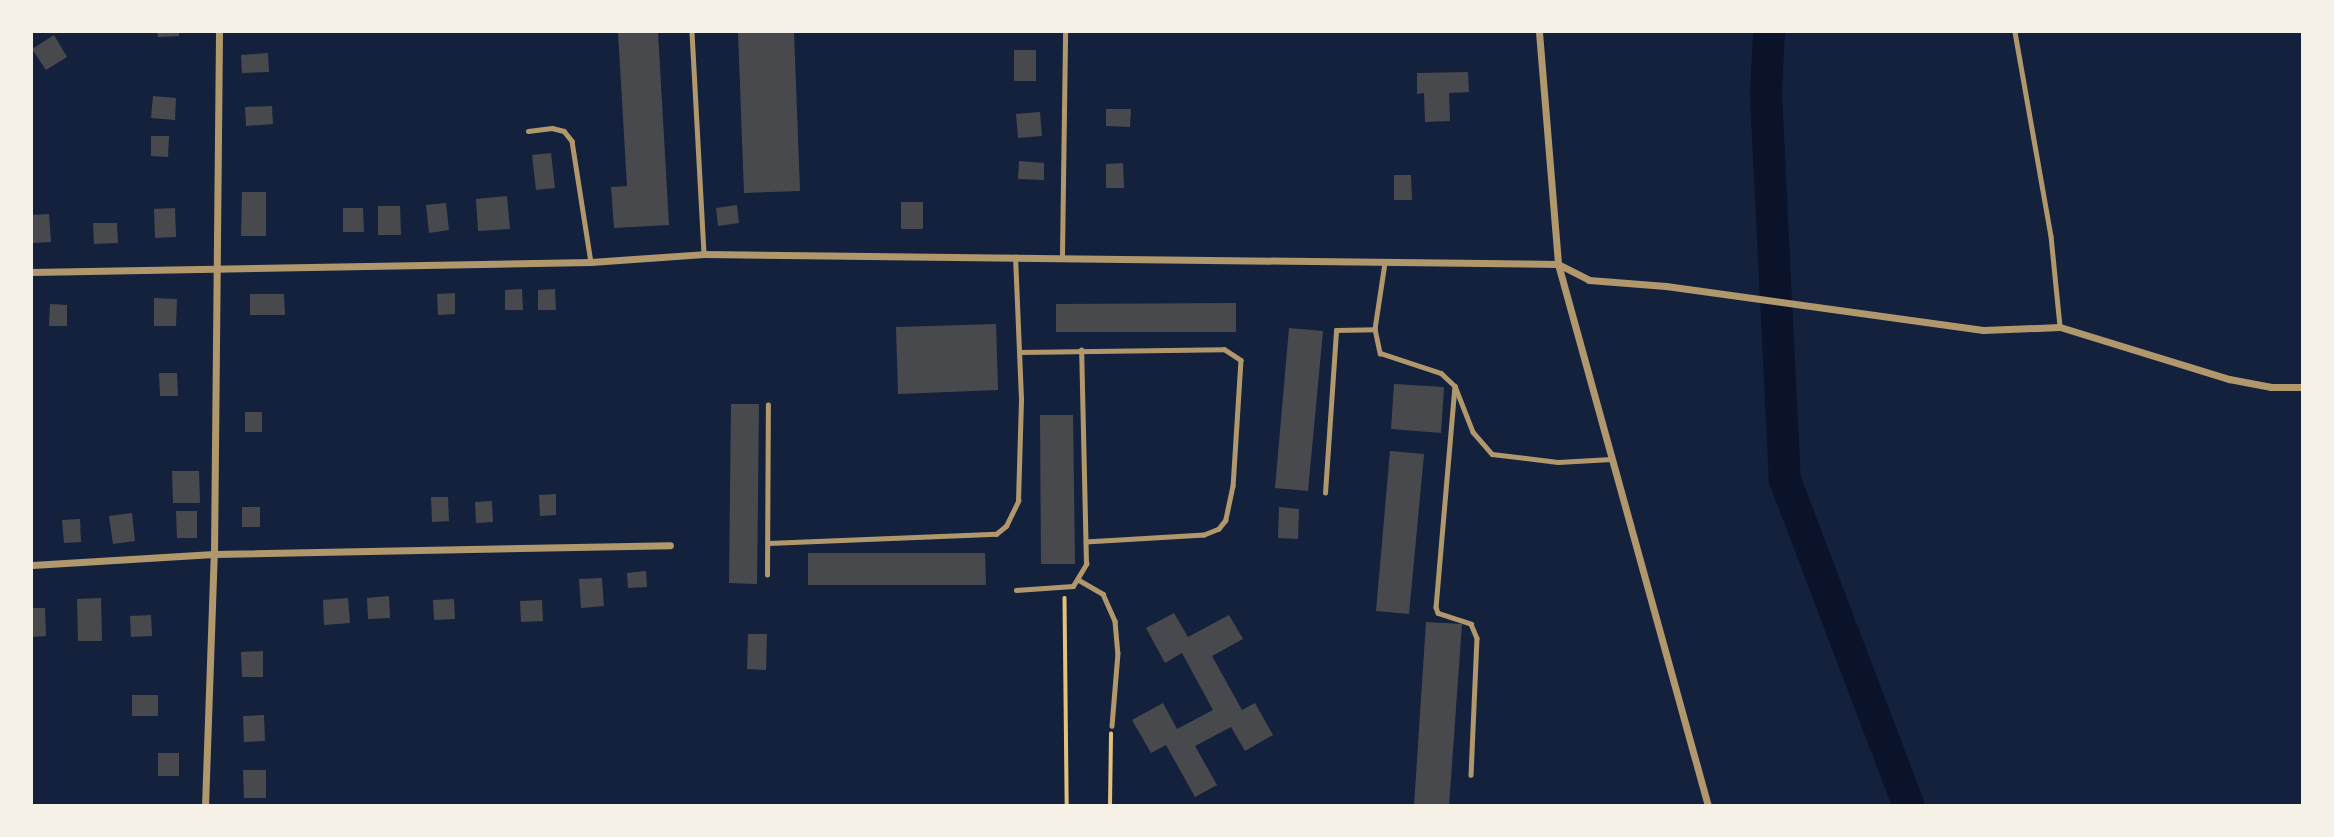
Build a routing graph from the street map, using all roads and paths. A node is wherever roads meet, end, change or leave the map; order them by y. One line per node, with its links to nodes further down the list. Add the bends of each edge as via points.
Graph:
1 (219, 32): 13 (street)
2 (692, 32): 7 (lane)
3 (1065, 32): 9 (lane)
4 (1539, 32): 12 (street)
5 (2015, 32): 15 (lane, via 2051,236)
6 (528, 131): 10 (lane, via 552,128 564,131 572,141)
7 (705, 254): 8 (street); 10 (street)
8 (1015, 256): 9 (street); 18 (lane)
9 (1062, 256): 11 (street)
10 (591, 262): 13 (street)
11 (1385, 263): 12 (street); 16 (lane)
12 (1558, 264): 15 (street, via 1589,281 1666,286 2009,331); 22 (street)
13 (216, 268): 14 (street); 27 (street)
14 (32, 272)
15 (2060, 327): 20 (street, via 2229,379)
16 (1375, 329): 19 (lane, via 1380,353 1441,373); 23 (lane, via 1336,330)
17 (1081, 350): 18 (lane); 24 (lane); 24 (lane, via 1224,349 1235,352 1243,370 1230,505 1219,529 1204,535)
18 (1020, 352): 25 (lane, via 1018,502 1006,526 996,534)
19 (1455, 386): 22 (lane, via 1473,432 1492,454 1558,461); 34 (lane, via 1436,607 1445,616 1462,617 1477,638)
20 (2302, 387)
21 (768, 405): 25 (lane)
22 (1614, 459): 38 (street)
23 (1325, 493)
24 (1086, 542): 30 (lane, via 1086,564)
25 (768, 543): 29 (lane)
26 (670, 545): 27 (street)
27 (214, 554): 28 (street); 35 (street)
28 (32, 565)
29 (767, 575)
30 (1079, 580): 31 (lane); 33 (lane, via 1103,594 1115,621 1118,653)
31 (1065, 589): 32 (lane); 36 (path)
32 (1016, 590)
33 (1112, 726): 37 (path)
34 (1471, 775)
35 (205, 806)
36 (1067, 806)
37 (1110, 806)
38 (1708, 806)

